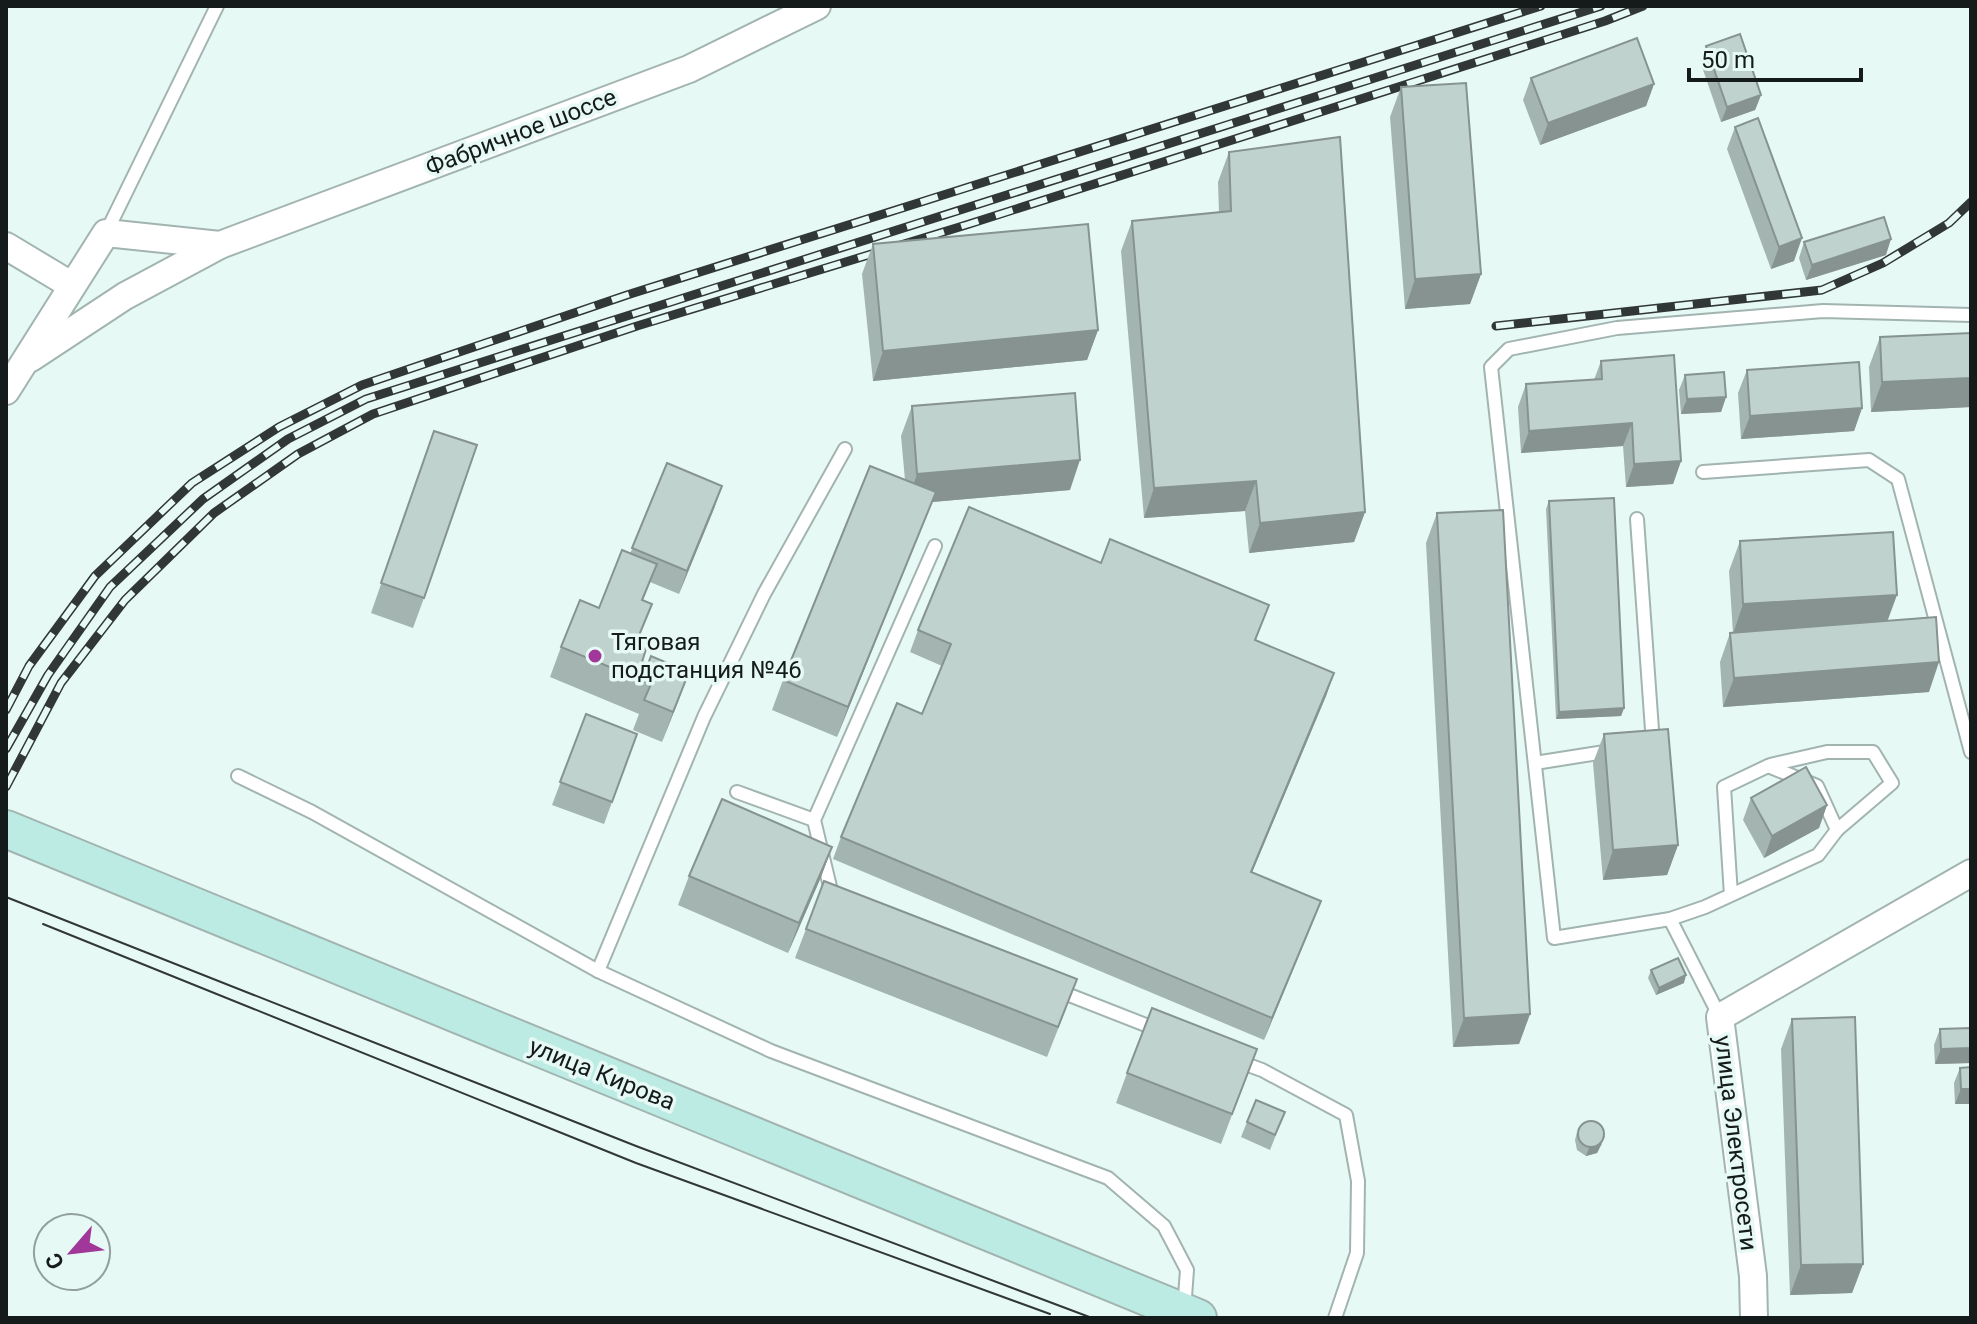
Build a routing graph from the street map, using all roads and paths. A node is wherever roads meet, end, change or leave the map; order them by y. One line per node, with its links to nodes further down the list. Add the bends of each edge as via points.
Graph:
1 (217, 6): 3 (lane)
2 (817, 6): 4 (street, Фабричное шоссе, via 689,69)
3 (106, 233): 4 (street, Фабричное шоссе); 6 (street)
4 (220, 245): 8 (street, Фабричное шоссе, via 125,296)
5 (6, 246): 6 (street)
6 (71, 285): 8 (street)
7 (1971, 315): 17 (lane, via 1823,311 1617,328 1509,349 1491,367)
8 (25, 362): 9 (street)
9 (6, 391)
10 (845, 449): 28 (lane, via 764,594 704,717)
11 (1703, 472): 16 (lane, via 1869,460 1898,479)
12 (1637, 519): 14 (lane, via 1654,744)
13 (935, 546): 21 (lane)
14 (1639, 746)
15 (1624, 749): 17 (lane)
16 (1971, 752)
17 (1535, 763): 27 (lane, via 1554,938)
18 (1768, 766): 23 (lane, via 1817,786); 23 (lane, via 1827,752 1873,752 1892,783); 25 (lane, via 1724,787)
19 (238, 776): 28 (lane)
20 (737, 792): 21 (lane)
21 (814, 820): 26 (lane, via 831,895)
22 (8, 830): 33 (main road, улица Кирова)
23 (1837, 830): 25 (lane, via 1818,855)
24 (1971, 873): 30 (street, улица Электросети)
25 (1731, 895): 27 (lane)
26 (845, 901)
27 (1670, 919): 30 (lane)
28 (598, 971): 33 (lane, via 771,1051 1108,1178 1164,1226 1187,1270)
29 (1049, 987): 31 (lane)
30 (1720, 1017): 35 (street, улица Электросети)
31 (1177, 1037)
32 (1219, 1054): 34 (lane, via 1262,1070 1346,1115 1358,1181 1357,1253)
33 (1191, 1315)
34 (1335, 1318)
35 (1754, 1318)

